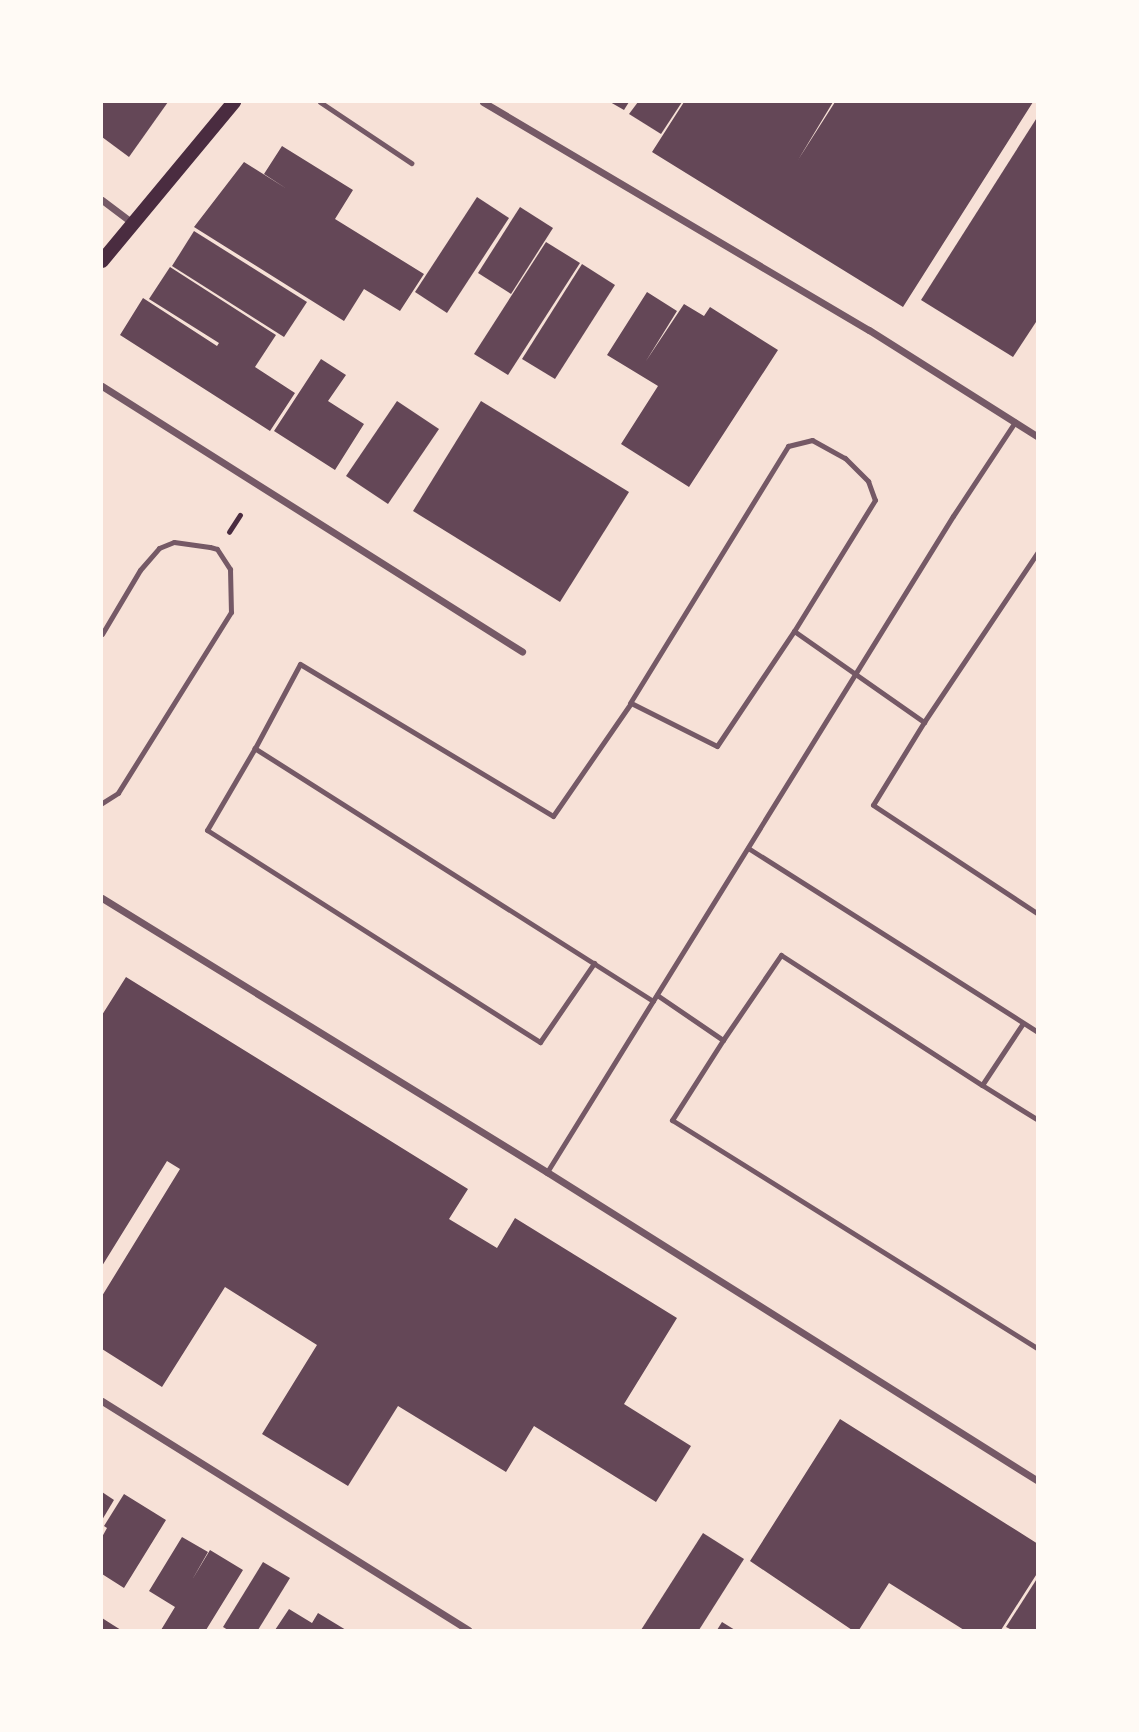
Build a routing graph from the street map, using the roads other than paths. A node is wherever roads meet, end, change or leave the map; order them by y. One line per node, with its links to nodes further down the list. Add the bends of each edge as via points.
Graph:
1 (234, 102): 6 (main road)
2 (320, 102): 4 (lane)
3 (483, 102): 9 (street, via 869,330)
4 (411, 163)
5 (102, 200): 6 (street)
6 (133, 223): 7 (main road)
7 (102, 261)
8 (102, 386): 14 (street)
9 (1015, 422): 10 (street); 15 (lane)
10 (1038, 437)
11 (1038, 552): 17 (lane)
12 (794, 631): 15 (lane); 16 (lane, via 717,746 631,703); 16 (lane, via 874,500 868,481 845,458 812,440 788,446)
13 (102, 634): 19 (lane, via 140,570 159,548 174,541 217,549 230,569 231,612 118,793)
14 (522, 652)
15 (856, 673): 17 (lane); 20 (lane)
16 (628, 706): 18 (lane, via 554,816 300,664)
17 (924, 722): 22 (lane, via 873,805)
18 (255, 748): 23 (lane); 23 (lane, via 207,830 540,1042)
19 (102, 803)
20 (748, 848): 24 (lane); 25 (lane)
21 (102, 898): 30 (street)
22 (1038, 914)
23 (594, 963): 24 (lane)
24 (655, 998): 27 (lane); 30 (lane)
25 (1023, 1023): 26 (lane); 28 (lane)
26 (1038, 1032)
27 (723, 1040): 28 (lane, via 782,955); 31 (lane, via 672,1120)
28 (982, 1085): 29 (lane)
29 (1038, 1120)
30 (547, 1172): 33 (street)
31 (1038, 1349)
32 (102, 1401): 34 (street)
33 (1038, 1481)
34 (468, 1630)

